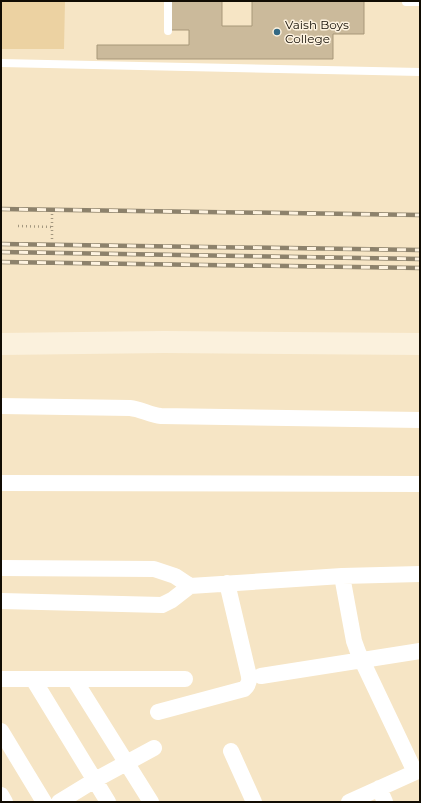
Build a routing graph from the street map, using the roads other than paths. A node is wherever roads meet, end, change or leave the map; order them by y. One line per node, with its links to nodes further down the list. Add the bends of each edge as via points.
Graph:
1 (168, 1): 4 (lane)
2 (406, 2): 3 (lane)
3 (420, 2)
4 (168, 31)
5 (1, 63): 6 (lane)
6 (420, 72)
7 (1, 344): 8 (street)
8 (420, 344)
9 (1, 406): 10 (street, via 138,408 161,416)
10 (420, 420)
11 (1, 483): 12 (street)
12 (420, 484)
13 (1, 568): 17 (street, via 154,569 175,576)
14 (420, 574): 15 (street)
15 (342, 576): 16 (street); 20 (street, via 354,641)
16 (227, 583): 17 (street); 26 (street, via 250,679 248,685 244,689)
17 (190, 586): 18 (street, via 162,605)
18 (1, 601)
19 (420, 651): 20 (street)
20 (362, 661): 21 (street); 31 (street)
21 (261, 676)
22 (74, 678): 24 (street); 25 (street); 30 (street)
23 (1, 679): 25 (street)
24 (185, 679)
25 (33, 680): 32 (street)
26 (158, 712)
27 (1, 731): 36 (street)
28 (154, 748): 30 (street)
29 (231, 750): 40 (street)
30 (127, 762): 32 (street); 39 (street)
31 (417, 771): 34 (street)
32 (95, 780): 37 (street); 38 (street)
33 (1, 795): 35 (street)
34 (382, 795): 41 (street)
35 (5, 802)
36 (44, 802)
37 (59, 802)
38 (108, 802)
39 (151, 802)
40 (254, 802)
41 (349, 802)

